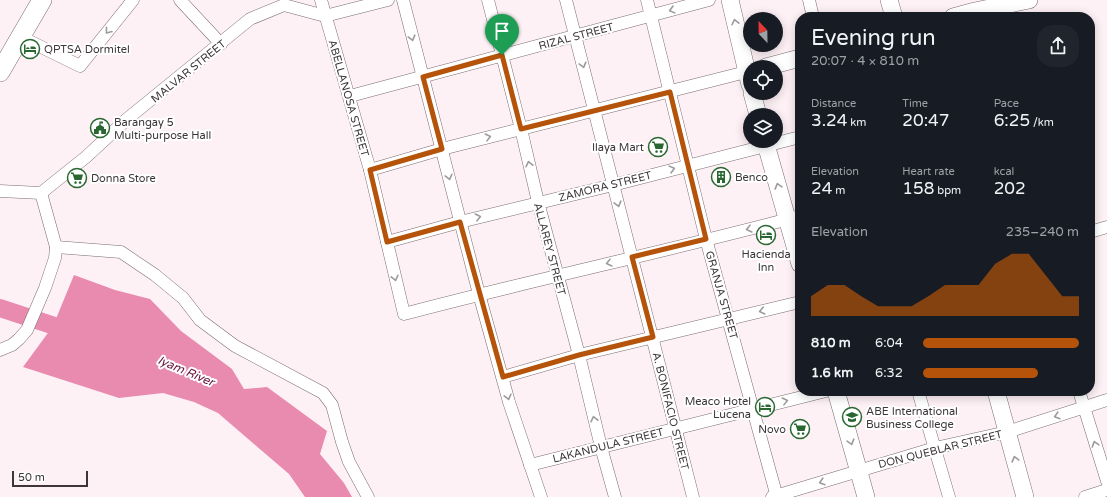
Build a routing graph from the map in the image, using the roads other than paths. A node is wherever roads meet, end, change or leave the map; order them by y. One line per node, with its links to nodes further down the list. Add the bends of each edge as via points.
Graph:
1 (42, 0): 22 (main road)
2 (133, 0): 22 (street, one-way to 22, via 80,66)
3 (180, 0): 23 (street)
4 (322, 0): 19 (street, ABELLANOSA STREET)
5 (388, 0): 19 (street)
6 (402, 0): 29 (street, one-way to 29)
7 (488, 0): 24 (street, ALLAREY STREET)
8 (566, 0): 21 (street, A. BONIFACIO STREET)
9 (647, 0): 20 (street, GRANJA STREET)
10 (709, 0): 20 (street, RIZAL STREET, one-way to 20)
11 (730, 0): 26 (main road, one-way to 11)
12 (809, 0): 17 (street)
13 (889, 0): 18 (main road)
14 (1029, 0): 16 (main road)
15 (282, 3): 19 (street, MALVAR STREET); 23 (street, MALVAR STREET, via 250,20)
16 (975, 9)
17 (812, 12)
18 (893, 12)
19 (325, 16): 32 (street, ABELLANOSA STREET)
20 (651, 16): 21 (street, RIZAL STREET); 31 (street, GRANJA STREET)
21 (575, 36): 24 (street, RIZAL STREET); 33 (street, A. BONIFACIO STREET, one-way to 33)
22 (21, 37): 28 (main road)
23 (221, 44): 44 (street, MALVAR STREET, via 127,119 86,157)
24 (502, 55): 29 (street, RIZAL STREET); 34 (street, ALLAREY STREET)
25 (795, 59): 27 (main road)
26 (745, 60)
27 (783, 62)
28 (0, 72)
29 (423, 77): 32 (street, RIZAL STREET); 39 (street)
30 (743, 77): 31 (street)
31 (670, 92): 33 (street); 40 (street, GRANJA STREET)
32 (350, 96): 41 (street, ABELLANOSA STREET)
33 (595, 111): 34 (street); 42 (street, A. BONIFACIO STREET)
34 (521, 129): 39 (street, one-way to 34); 45 (street, ALLAREY STREET, one-way to 34)
35 (795, 138): 36 (street, ZAMORA STREET)
36 (783, 140)
37 (751, 148): 40 (street, ZAMORA STREET)
38 (768, 148): 46 (main road, one-way to 38)
39 (442, 149): 41 (street); 47 (street, one-way to 47)
40 (688, 165): 42 (street, ZAMORA STREET, one-way to 40); 50 (street, GRANJA STREET)
41 (370, 170): 51 (street, ABELLANOSA STREET)
42 (613, 185): 45 (street, ZAMORA STREET); 53 (street, A. BONIFACIO STREET, one-way to 53)
43 (0, 192): 44 (street)
44 (41, 193): 52 (street)
45 (538, 202): 47 (street, ZAMORA STREET, one-way to 45); 54 (street, ALLAREY STREET)
46 (794, 218): 50 (street, one-way to 50)
47 (460, 222): 51 (street, ZAMORA STREET); 55 (street)
48 (1107, 227): 49 (street)
49 (1095, 231)
50 (706, 239): 53 (street); 57 (street, GRANJA STREET)
51 (387, 242): 55 (street, ABELLANOSA STREET, one-way to 55, via 404,314)
52 (56, 247): 59 (street, via 45,288 27,330 12,345); 78 (street, via 120,252 155,275 183,298 200,320 235,346 323,393 332,405 349,462)
53 (632, 257): 54 (street, one-way to 54); 58 (street, A. BONIFACIO STREET)
54 (558, 276): 55 (street); 60 (street, ALLAREY STREET)
55 (479, 294): 61 (street)
56 (795, 303): 57 (street, one-way to 57)
57 (729, 319): 58 (street); 69 (street, GRANJA STREET)
58 (653, 337): 60 (street); 70 (street, A. BONIFACIO STREET)
59 (0, 350)
60 (579, 355): 61 (street); 72 (street, ALLAREY STREET, one-way to 60)
61 (503, 377): 74 (street, one-way to 74)
62 (806, 396): 69 (street, LAKANDULA STREET, one-way to 62)
63 (837, 396): 75 (main road, one-way to 75)
64 (919, 396): 73 (street)
65 (997, 396): 71 (main road)
66 (1080, 396): 68 (street)
67 (1107, 400): 68 (street, DON QUEBLAR STREET)
68 (1084, 408): 71 (street, DON QUEBLAR STREET, one-way to 71); 76 (street, one-way to 68)
69 (753, 409): 70 (street, LAKANDULA STREET); 82 (street, GRANJA STREET)
70 (675, 428): 72 (street, LAKANDULA STREET); 81 (street, A. BONIFACIO STREET)
71 (1008, 432): 73 (street, DON QUEBLAR STREET); 85 (main road, one-way to 71)
72 (601, 447): 74 (street, LAKANDULA STREET); 80 (street, ALLAREY STREET)
73 (935, 448): 75 (street, DON QUEBLAR STREET); 84 (street)
74 (530, 465): 79 (street)
75 (859, 470): 82 (street, DON QUEBLAR STREET, one-way to 82); 83 (main road)
76 (1107, 481)
77 (1107, 490): 86 (street)
78 (368, 497)
79 (541, 497)
80 (615, 497)
81 (693, 497)
82 (775, 497)
83 (866, 497)
84 (949, 497)
85 (1025, 497)
86 (1085, 497)

